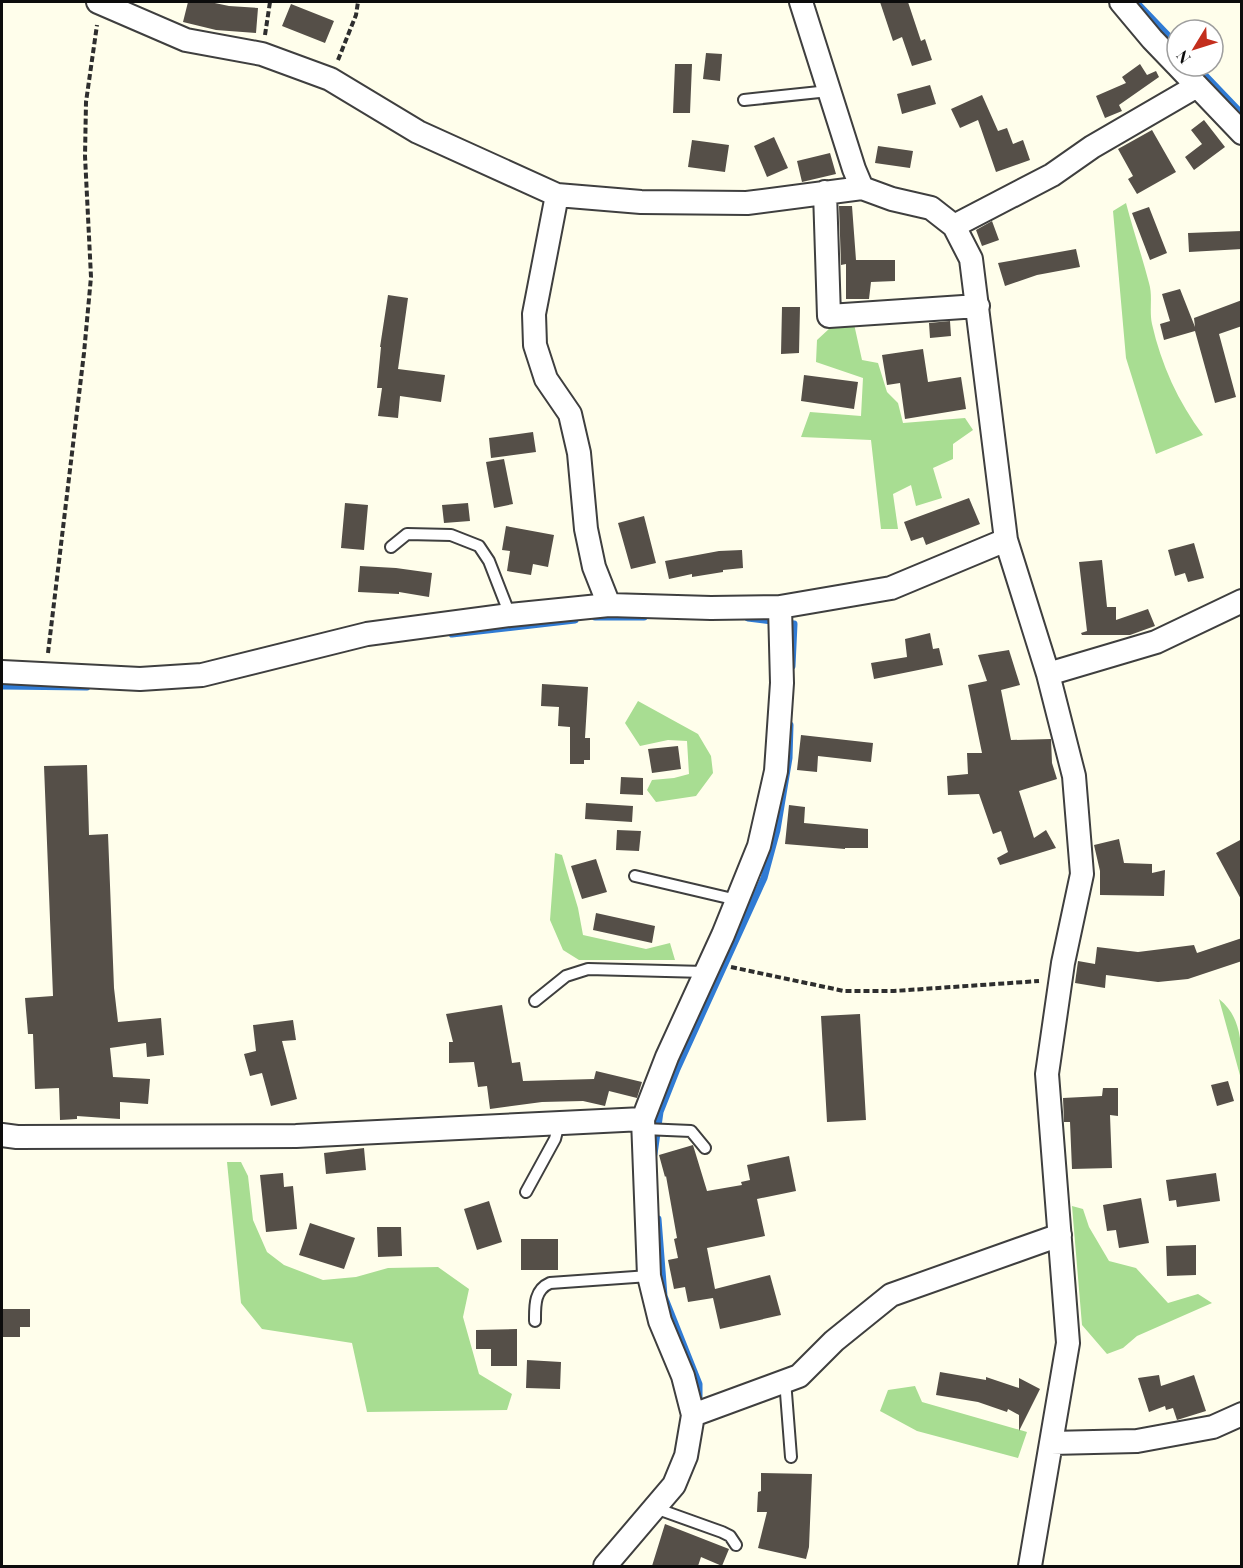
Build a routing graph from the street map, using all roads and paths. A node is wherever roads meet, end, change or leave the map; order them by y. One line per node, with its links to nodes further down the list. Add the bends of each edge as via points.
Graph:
1 (99, 2): 7 (street, via 186,40); 27 (path, via 86,102 90,277)
2 (270, 2): 7 (path)
3 (358, 2): 9 (path)
4 (801, 2): 11 (street)
5 (1121, 2): 6 (street)
6 (1165, 53)
7 (262, 54): 9 (street)
8 (1189, 78): 10 (street)
9 (330, 79): 16 (street, via 418,132)
10 (1197, 86): 13 (street); 17 (street, via 1052,175)
11 (829, 91): 12 (lane); 14 (street)
12 (744, 100)
13 (1242, 133)
14 (862, 188): 15 (street); 17 (street, via 931,208)
15 (825, 192): 16 (street, via 747,203 641,202); 18 (street, via 829,316)
16 (557, 195): 22 (street, via 534,314 535,345 546,379 570,414 579,453 588,538)
17 (954, 226): 18 (street, via 971,259)
18 (978, 306): 19 (street)
19 (1006, 540): 23 (street, via 891,588); 26 (street)
20 (391, 547): 24 (lane, via 408,534 451,535 479,546)
21 (1242, 601): 26 (street, via 1156,642)
22 (609, 605): 23 (street); 24 (street)
23 (780, 606): 29 (street, via 782,683 776,771 759,846)
24 (510, 615): 27 (street, via 367,634 202,675 140,679)
25 (2, 672): 27 (street)
26 (1048, 674): 31 (street, via 1074,776 1082,874)
27 (46, 675)
28 (635, 876): 29 (lane)
29 (737, 900): 30 (street)
30 (708, 968): 31 (path, via 844,991); 32 (lane, via 588,969 566,976); 34 (street, via 667,1057)
31 (1060, 980): 38 (street, via 1047,1074)
32 (535, 1001)
33 (559, 1123): 34 (street); 35 (street, via 296,1136); 37 (lane, via 555,1139)
34 (644, 1124): 36 (lane, via 691,1131); 39 (street)
35 (2, 1135)
36 (705, 1149)
37 (526, 1192)
38 (1060, 1235): 41 (street, via 891,1295 834,1341 799,1376); 44 (street, via 1068,1343)
39 (649, 1276): 40 (lane, via 544,1285 538,1293); 43 (street, via 660,1321 683,1376)
40 (535, 1321)
41 (785, 1380): 43 (street); 45 (lane)
42 (1242, 1414): 44 (street, via 1213,1427 1137,1441)
43 (693, 1415): 46 (street, via 686,1456 674,1485)
44 (1051, 1443): 49 (street)
45 (791, 1456)
46 (655, 1508): 47 (lane, via 722,1532); 48 (street)
47 (736, 1545)
48 (605, 1566)
49 (1030, 1566)

